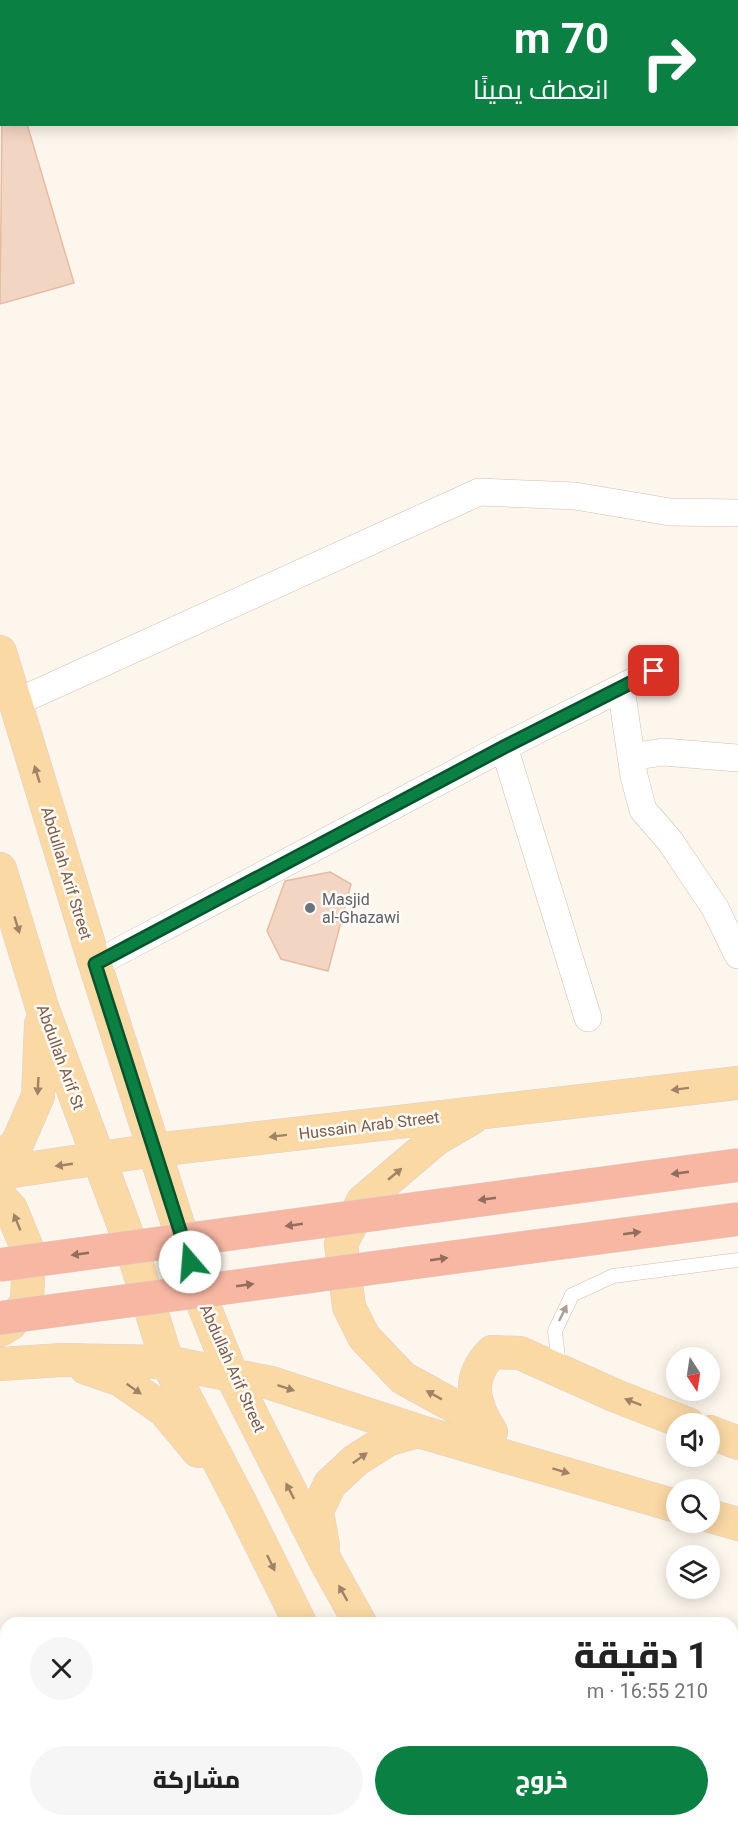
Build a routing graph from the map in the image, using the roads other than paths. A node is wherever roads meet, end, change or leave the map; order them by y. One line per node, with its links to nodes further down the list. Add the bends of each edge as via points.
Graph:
1 (738, 513): 5 (street, via 670,512 575,496 479,492)
2 (0, 652): 5 (main road, Abdullah Arif Street)
3 (654, 671): 4 (street)
4 (621, 688): 6 (street); 7 (street)
5 (15, 703): 11 (main road, Abdullah Arif Street, one-way to 5)
6 (504, 747): 11 (street); 13 (street)
7 (631, 757): 8 (street, via 663,752); 10 (street, via 643,810 670,841 715,908)
8 (738, 758)
9 (0, 869): 12 (main road, Abdullah Arif St, one-way to 12)
10 (738, 955)
11 (95, 964): 16 (main road, Abdullah Arif Street)
12 (42, 1007): 17 (main road, one-way to 17, via 38,1096 17,1144); 18 (main road, Abdullah Arif St)
13 (588, 1018)
14 (738, 1083): 15 (main road, Hussain Arab Street, one-way to 15)
15 (482, 1112): 16 (main road, Hussain Arab Street, one-way to 16); 33 (main road, one-way to 15, via 403,1378 364,1337 349,1307 341,1244 363,1201 436,1139)
16 (155, 1150): 18 (main road, Hussain Arab Street); 31 (main road, Abdullah Arif Street, via 204,1306)
17 (0, 1158)
18 (98, 1160): 20 (main road, Hussain Arab Street, one-way to 20); 28 (main road, Abdullah Arif St, via 130,1242)
19 (738, 1165): 24 (highway, one-way to 24, bridge)
20 (0, 1173)
21 (0, 1197): 26 (main road, one-way to 21, via 10,1324 27,1302 29,1253 11,1209)
22 (738, 1219): 25 (highway, one-way to 22, bridge)
23 (738, 1260): 30 (lane, one-way to 23, via 555,1331 572,1295 613,1276)
24 (0, 1265)
25 (0, 1318)
26 (0, 1330)
27 (61, 1360): 28 (main road); 29 (main road); 39 (main road, one-way to 39, via 121,1380 164,1410)
28 (167, 1362): 31 (main road); 39 (main road)
29 (0, 1364)
30 (560, 1370): 32 (main road, one-way to 30); 33 (main road, via 520,1353 492,1352 475,1376 475,1396)
31 (232, 1376): 34 (main road, one-way to 34, via 271,1383); 42 (main road, Abdullah Arif Street, one-way to 31)
32 (666, 1415)
33 (485, 1423): 37 (main road)
34 (418, 1431): 37 (main road); 42 (main road, one-way to 34, via 317,1510 330,1484 356,1460 389,1439)
35 (720, 1436): 36 (main road)
36 (738, 1443)
37 (505, 1454): 38 (main road, one-way to 38)
38 (666, 1503)
39 (241, 1504): 43 (main road, one-way to 43)
40 (720, 1519): 41 (main road)
41 (738, 1524)
42 (326, 1562): 44 (main road, Abdullah Arif Street, one-way to 42)
43 (297, 1617)
44 (357, 1617)

